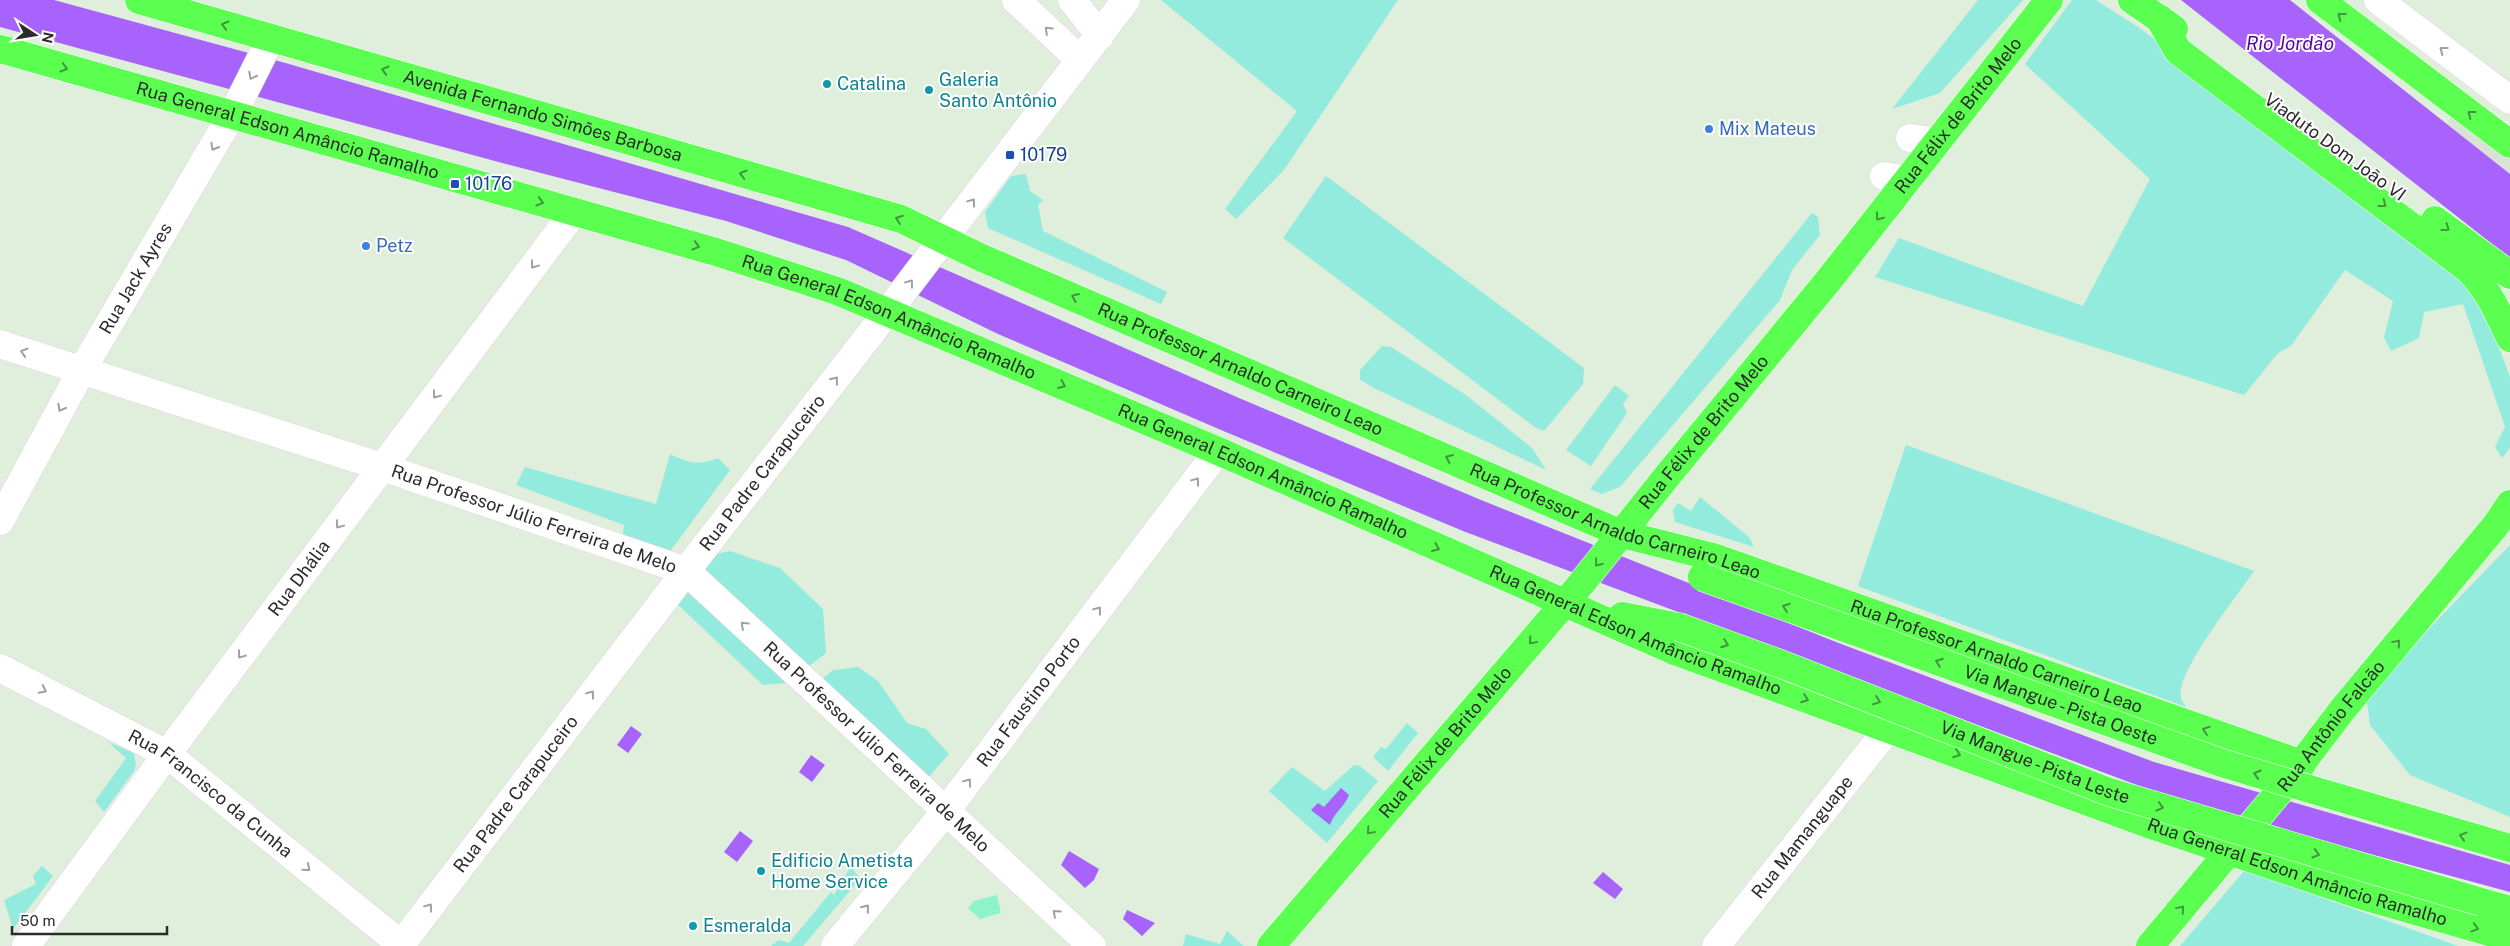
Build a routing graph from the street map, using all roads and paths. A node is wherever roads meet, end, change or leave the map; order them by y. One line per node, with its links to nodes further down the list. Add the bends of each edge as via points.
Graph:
1 (139, 0): 11 (main road, Avenida Fernando Simões Barbosa, one-way to 1)
2 (1016, 0): 13 (street, one-way to 2)
3 (1072, 0): 10 (street)
4 (1126, 0): 10 (street, Rua Padre Carapuceiro)
5 (2049, 0): 17 (main road, Rua Félix de Brito Melo)
6 (2132, 0): 9 (main road, Viaduto Dom João VI)
7 (2320, 0): 18 (main road, one-way to 7)
8 (2383, 1): 14 (street, one-way to 8)
9 (2170, 26): 21 (main road, Viaduto Dom João VI, one-way to 21); 23 (main road, one-way to 23, via 2178,51 2468,269 2492,300)
10 (1100, 36): 13 (street, Rua Padre Carapuceiro)
11 (269, 43): 15 (street, Rua Jack Ayres, one-way to 15); 20 (main road, Avenida Fernando Simões Barbosa, one-way to 11, via 901,219)
12 (0, 49): 15 (main road, Rua General Edson Amâncio Ramalho, one-way to 15)
13 (1080, 60): 20 (street, Rua Padre Carapuceiro, one-way to 13)
14 (2510, 100)
15 (235, 110): 19 (main road, Rua General Edson Amâncio Ramalho, one-way to 19); 25 (street, Rua Jack Ayres, one-way to 25)
16 (1910, 138): 17 (street)
17 (1938, 142): 30 (main road, Rua Félix de Brito Melo, one-way to 30, via 1897,178)
18 (2510, 144)
19 (574, 212): 22 (main road, Rua General Edson Amâncio Ramalho, one-way to 22, via 716,252); 27 (street, Rua Dhália, one-way to 27)
20 (935, 250): 22 (street, Rua Padre Carapuceiro, one-way to 20); 30 (main road, Rua Professor Arnaldo Carneiro Leao, one-way to 20)
21 (2510, 275)
22 (890, 309): 26 (main road, Rua General Edson Amâncio Ramalho, one-way to 26); 31 (street, Rua Padre Carapuceiro, one-way to 22)
23 (2510, 338)
24 (0, 344): 25 (street, Rua Professor Júlio Ferreira de Melo, one-way to 24)
25 (82, 370): 27 (street, Rua Professor Júlio Ferreira de Melo); 29 (street, Rua Jack Ayres, one-way to 29)
26 (1218, 451): 32 (main road, Rua General Edson Amâncio Ramalho, one-way to 32); 37 (street, Rua Faustino Porto, one-way to 26)
27 (382, 467): 31 (street, Rua Professor Júlio Ferreira de Melo); 35 (street, Rua Dhália, one-way to 35)
28 (2505, 514): 36 (main road, Rua Antônio Falcão, one-way to 28, via 2343,709)
29 (0, 521)
30 (1619, 538): 32 (main road, Rua Félix de Brito Melo, one-way to 32); 36 (main road, Rua Professor Arnaldo Carneiro Leao, one-way to 30, via 1712,557); 39 (main road, Via Mangue - Pista Oeste, one-way to 30, bridge, via 2224,764 1702,577)
31 (686, 571): 37 (street, Rua Professor Júlio Ferreira de Melo, one-way to 31); 43 (street, Rua Padre Carapuceiro, one-way to 31)
32 (1572, 594): 34 (main road, Rua General Edson Amâncio Ramalho, one-way to 34, via 1672,650); 40 (main road, Via Mangue - Pista Leste, one-way to 40, bridge, via 1781,664 2109,792); 47 (main road, Rua Félix de Brito Melo, one-way to 47)
33 (0, 668): 35 (street, Rua Francisco da Cunha, one-way to 35)
34 (1888, 729): 38 (main road, Rua General Edson Amâncio Ramalho, one-way to 38, via 2145,823); 42 (street, Rua Mamanguape)
35 (166, 754): 43 (street, Rua Francisco da Cunha, one-way to 43); 44 (street, Rua Dhália)
36 (2295, 772): 38 (main road, Rua Antônio Falcão, bridge)
37 (945, 812): 45 (street, Rua Faustino Porto, one-way to 37); 46 (street, Rua Professor Júlio Ferreira de Melo, one-way to 37)
38 (2232, 846): 41 (main road, Rua General Edson Amâncio Ramalho, one-way to 41, via 2363,896); 48 (main road, Rua Antônio Falcão, one-way to 38)
39 (2510, 848)
40 (2510, 910)
41 (2510, 938)
42 (1729, 941)
43 (401, 945)
44 (26, 946)
45 (835, 946)
46 (1092, 946)
47 (1271, 946)
48 (2150, 946)

